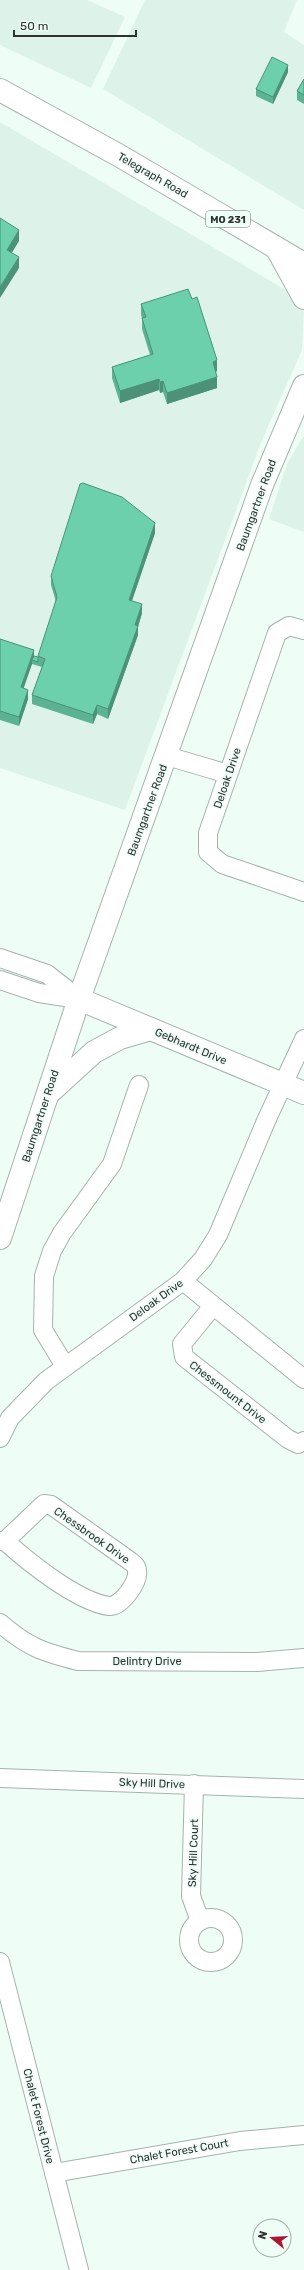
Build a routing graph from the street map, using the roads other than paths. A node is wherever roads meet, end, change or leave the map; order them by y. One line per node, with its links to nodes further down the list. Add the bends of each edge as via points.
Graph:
1 (0, 90): 3 (main road, Telegraph Road / MO 231)
2 (304, 245): 3 (main road)
3 (276, 248): 4 (main road, Telegraph Road / MO 231); 5 (main road)
4 (304, 264)
5 (304, 298)
6 (304, 386): 8 (main road, Baumgartner Road, via 262,486)
7 (304, 630): 9 (street, Deloak Drive, via 289,626 277,633)
8 (167, 756): 9 (street); 13 (main road, Baumgartner Road)
9 (228, 774): 10 (street, Deloak Drive, via 208,833 208,852 222,864)
10 (304, 892)
11 (0, 958): 13 (street, via 47,974)
12 (0, 980): 13 (street, via 40,993)
13 (79, 999): 14 (main road, Gebhardt Drive); 19 (main road, Baumgartner Road)
14 (150, 1029): 17 (main road, Gebhardt Drive); 19 (main road, via 120,1038 94,1052)
15 (304, 1039): 17 (street, Deloak Drive)
16 (139, 1085): 23 (street, via 112,1164 62,1233 52,1251 44,1276 43,1330)
17 (284, 1085): 18 (main road, Gebhardt Drive); 21 (street, Deloak Drive, via 218,1235 203,1259)
18 (304, 1093)
19 (48, 1094): 20 (main road, Baumgartner Road)
20 (0, 1238)
21 (183, 1281): 22 (street); 23 (street, Deloak Drive)
22 (213, 1306): 24 (street); 26 (street, Chessmount Drive, via 182,1344 184,1357 288,1439 298,1444)
23 (65, 1366): 25 (street, Deloak Drive, via 46,1381 10,1418)
24 (304, 1379)
25 (0, 1438)
26 (304, 1441)
27 (3, 1541): 27 (street, Chessbrook Drive, via 44,1504 51,1505 130,1561 136,1566 138,1573 128,1594 118,1604 110,1606 89,1600 64,1587)
28 (0, 1623): 29 (street, Delintry Drive, via 21,1641 35,1648 78,1660 257,1662)
29 (304, 1658)
30 (0, 1778): 31 (street, Sky Hill Drive)
31 (194, 1784): 32 (street, Sky Hill Drive); 33 (street, Sky Hill Court, via 192,1896)
32 (304, 1789)
33 (200, 1920)
34 (0, 1962): 36 (street, Chalet Forest Drive)
35 (304, 2135): 36 (street, Chalet Forest Court, via 240,2141)
36 (54, 2173): 37 (street, Chalet Forest Drive)
37 (79, 2270)

